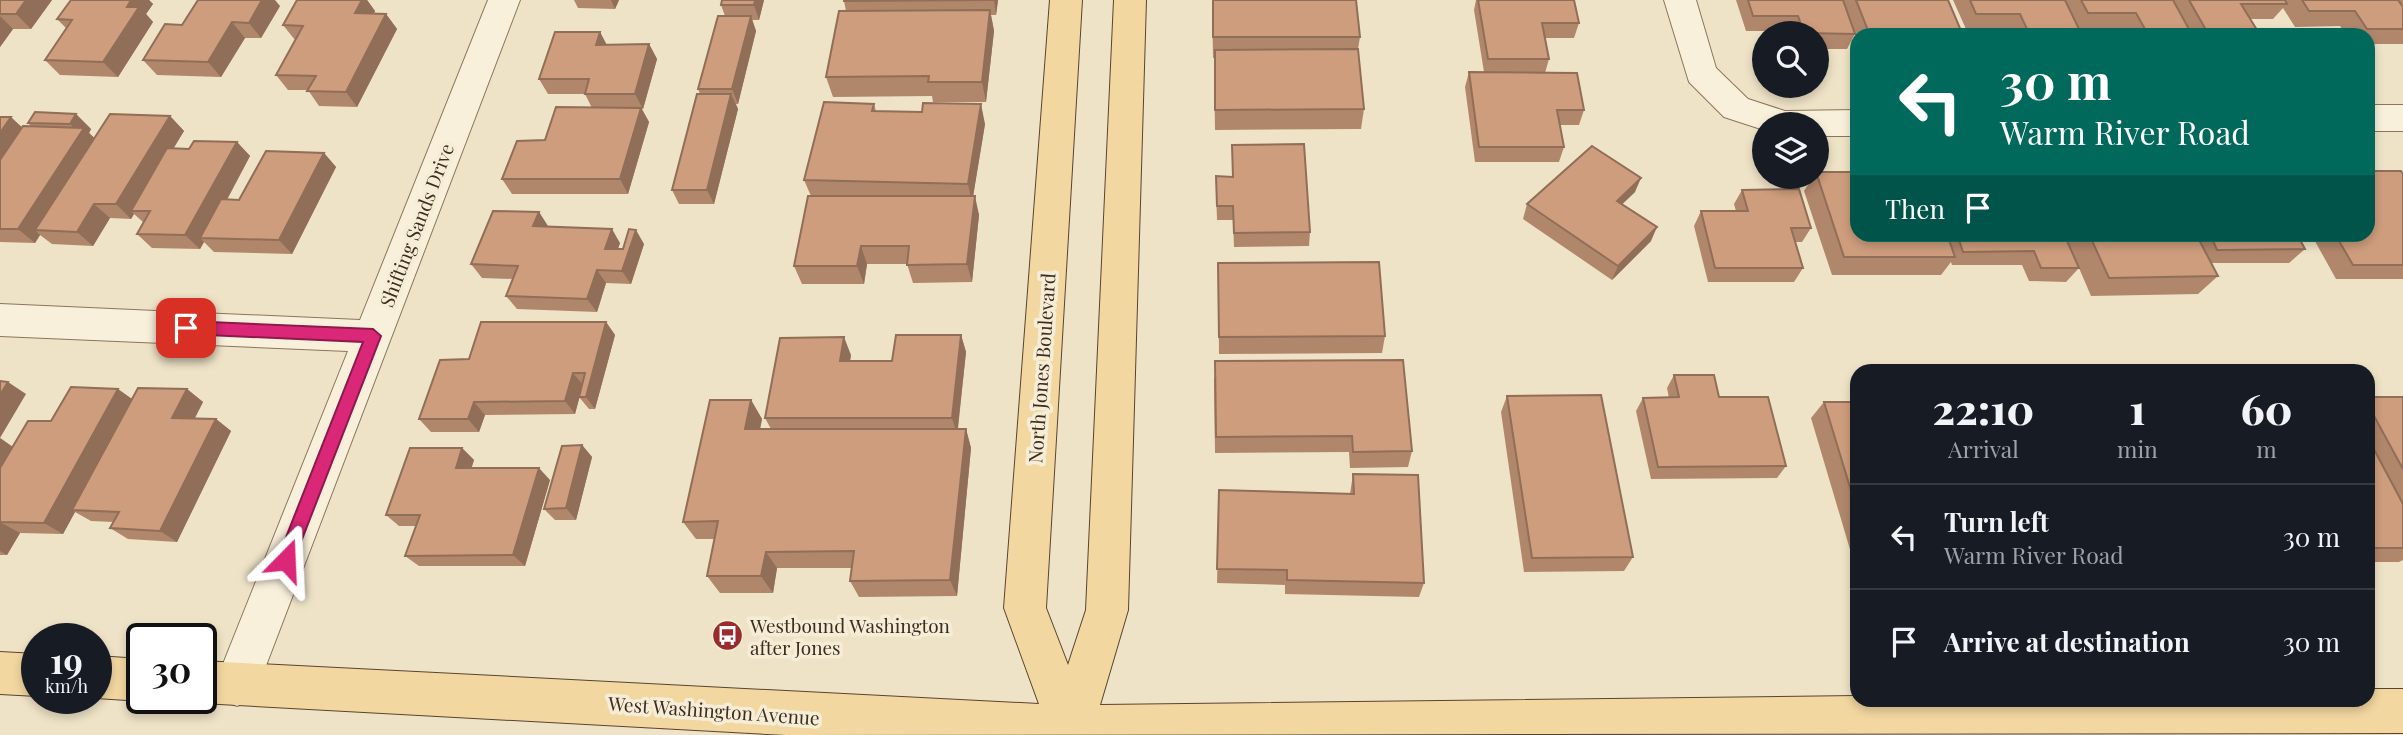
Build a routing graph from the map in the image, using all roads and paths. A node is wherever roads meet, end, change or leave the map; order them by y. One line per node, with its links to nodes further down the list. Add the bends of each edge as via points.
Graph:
1 (504, 0): 9 (street, Shifting Sands Drive)
2 (1066, 0): 14 (main road, North Jones Boulevard, via 1025,608)
3 (1130, 0): 14 (main road, via 1107,610)
4 (1680, 0): 7 (street, via 1701,73 1735,108 1785,124)
5 (2375, 118): 6 (street)
6 (2403, 118)
7 (1850, 123)
8 (0, 320): 9 (street)
9 (373, 336): 12 (street, Shifting Sands Drive)
10 (0, 673): 11 (main road)
11 (21, 674)
12 (219, 683): 14 (main road, West Washington Avenue)
13 (2403, 711): 14 (main road, West Washington Avenue)
14 (1070, 732)

